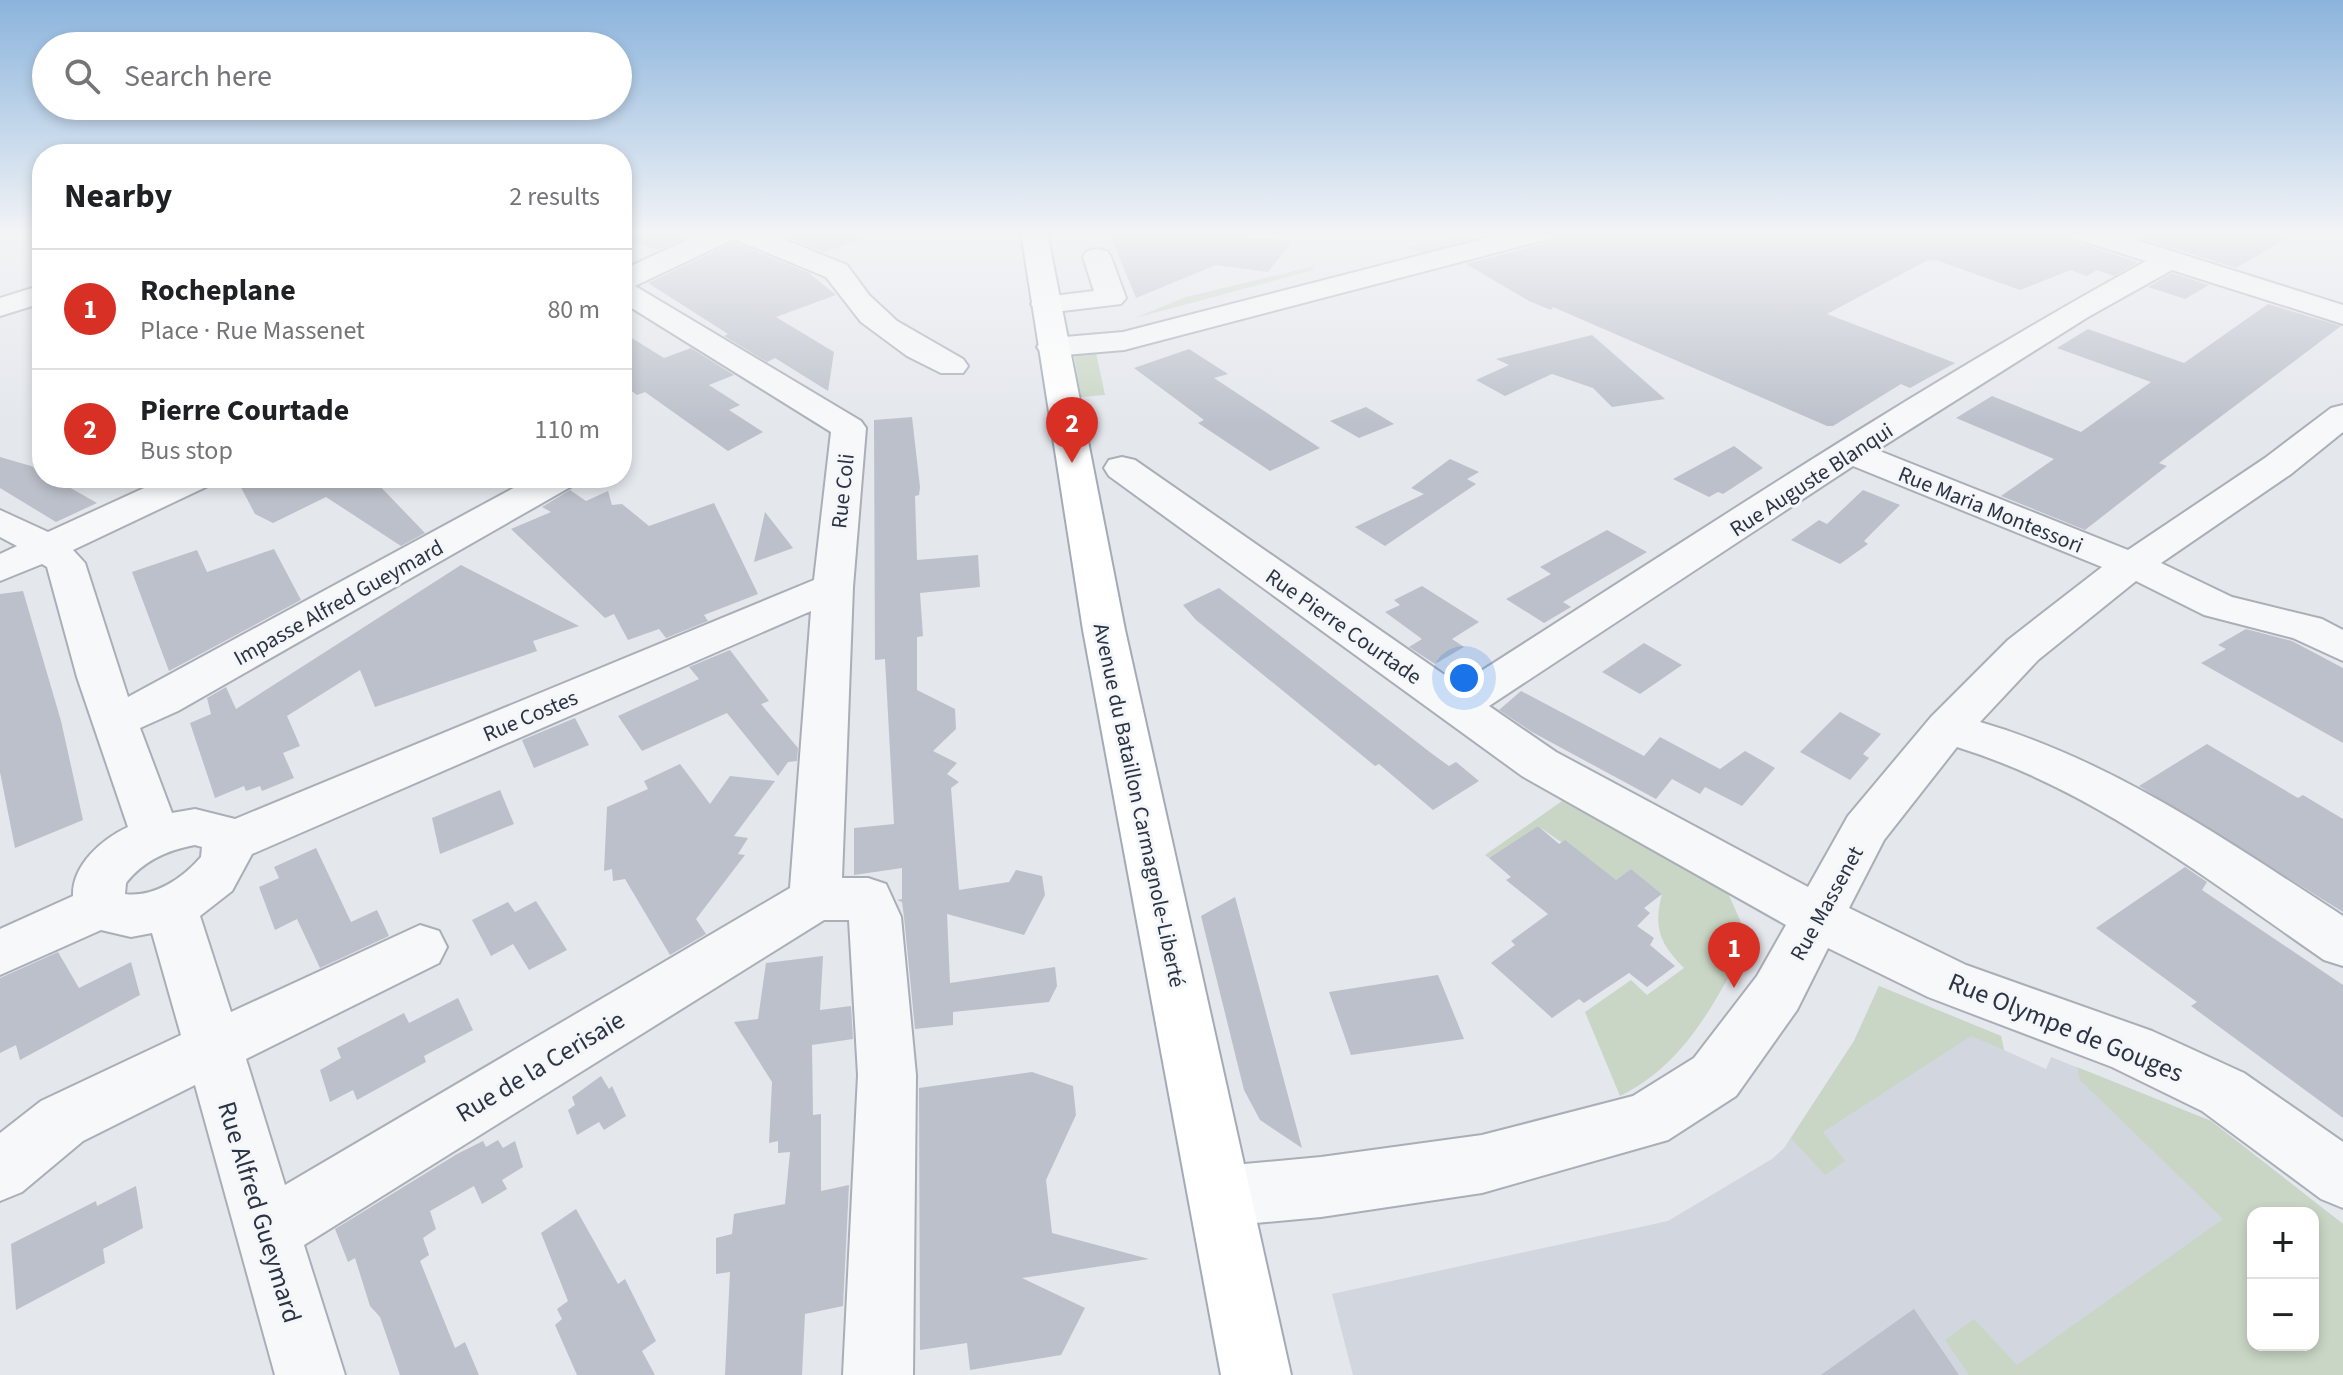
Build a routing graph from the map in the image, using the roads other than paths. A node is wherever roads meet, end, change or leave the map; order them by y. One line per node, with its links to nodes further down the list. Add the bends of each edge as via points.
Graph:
1 (632, 296): 21 (street, Rue Coli, via 849,428)
2 (854, 296): 11 (street, via 918,352)
3 (1045, 296): 8 (main road, Avenue du Bataillon Carmagnole-Liberté)
4 (1110, 296): 8 (street)
5 (1296, 296): 10 (street, via 1124,341)
6 (2104, 296): 13 (street, Rue Auguste Blanqui)
7 (2285, 296): 9 (street)
8 (1046, 304): 10 (main road, Avenue du Bataillon Carmagnole-Liberté)
9 (2343, 315)
10 (1053, 347): 38 (main road, Avenue du Bataillon Carmagnole-Liberté, via 1116,695)
11 (952, 366)
12 (2343, 415): 19 (street, Rue Massenet)
13 (1850, 452): 19 (street, Rue Maria Montessori); 23 (street, Rue Auguste Blanqui)
14 (1122, 468): 23 (street, Rue Pierre Courtade)
15 (173, 488): 18 (street)
16 (541, 488): 24 (street, Impasse Alfred Gueymard, via 162,700)
17 (0, 521): 18 (street)
18 (46, 547): 20 (street); 24 (street, via 65,563)
19 (2132, 566): 22 (street, Rue Maria Montessori, via 2218,606 2307,628); 25 (street, Rue Massenet, via 2023,650)
20 (0, 569)
21 (833, 587): 27 (street, Rue Costes); 28 (street, Rue Coli)
22 (2343, 647)
23 (1458, 706): 31 (street, Rue Pierre Courtade, via 1539,764)
24 (115, 721): 26 (street)
25 (1947, 728): 31 (street, Rue Massenet, via 1865,829); 32 (street, via 2058,764)
26 (156, 835): 27 (street, via 195,827 222,834); 30 (street, via 106,870 96,896)
27 (228, 843): 29 (street, via 222,868 192,896)
28 (815, 899): 39 (street, Rue de la Cerisaie); 41 (street, via 868,899 875,917 887,1075)
29 (171, 906): 30 (street, via 129,916); 35 (street, Rue Alfred Gueymard)
30 (101, 907): 34 (street)
31 (1821, 917): 37 (street, Rue Olympe de Gouges, via 1947,981 2132,1049 2223,1092); 38 (street, Rue Massenet, via 1777,993 1715,1077 1647,1120 1482,1164)
32 (2343, 944)
33 (420, 947): 35 (street)
34 (0, 953)
35 (210, 1048): 36 (street, via 62,1121); 39 (street, Rue Alfred Gueymard)
36 (0, 1171)
37 (2343, 1178)
38 (1222, 1196): 42 (main road, Avenue du Bataillon Carmagnole-Liberté)
39 (266, 1232): 40 (street, Rue Alfred Gueymard)
40 (310, 1375)
41 (878, 1375)
42 (1256, 1375)

